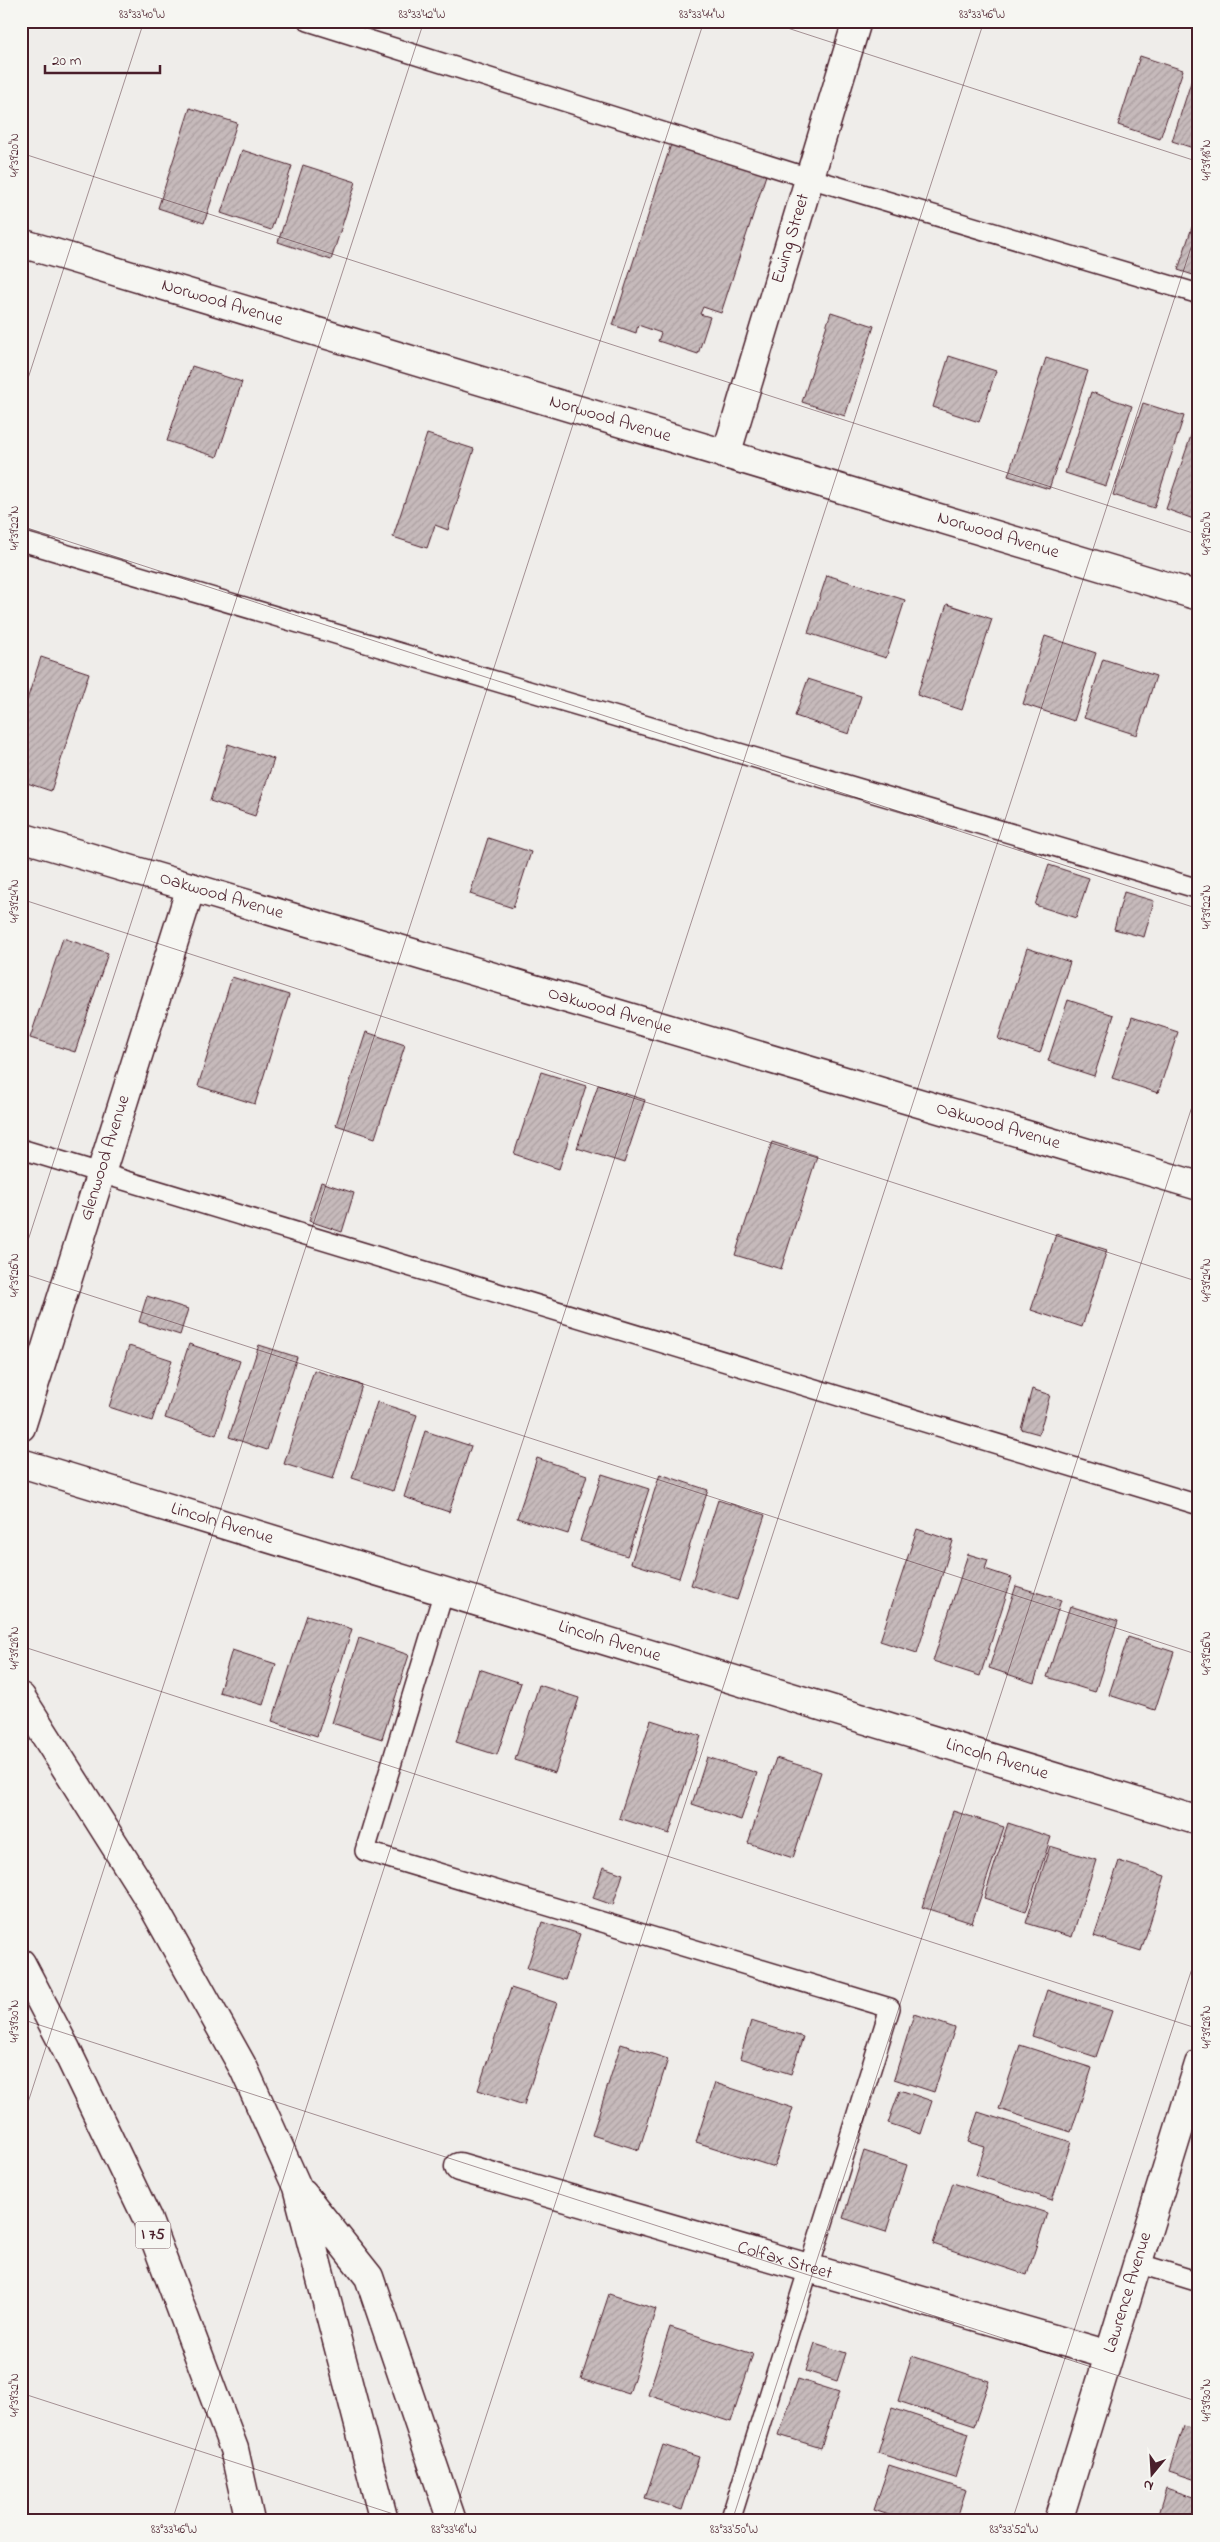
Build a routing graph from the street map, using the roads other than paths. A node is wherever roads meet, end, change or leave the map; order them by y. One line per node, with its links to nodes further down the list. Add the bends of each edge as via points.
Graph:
1 (308, 21): 3 (lane)
2 (857, 21): 3 (main road, Ewing Street)
3 (809, 178): 5 (lane); 6 (main road, Ewing Street)
4 (21, 243): 6 (main road, Norwood Avenue)
5 (1199, 294)
6 (726, 454): 8 (main road, Norwood Avenue)
7 (21, 541): 11 (lane)
8 (1199, 596)
9 (21, 837): 10 (main road, Oakwood Avenue)
10 (190, 887): 13 (main road, Glenwood Avenue); 14 (main road, Oakwood Avenue)
11 (1199, 889)
12 (21, 1149): 13 (lane)
13 (101, 1174): 15 (main road, Glenwood Avenue); 17 (lane)
14 (1199, 1186)
15 (21, 1427)
16 (21, 1463): 18 (main road, Lincoln Avenue)
17 (1199, 1505)
18 (444, 1591): 20 (main road, Lincoln Avenue); 26 (lane, via 365,1851 890,2008)
19 (21, 1698): 24 (main road, via 155,1910 244,2069)
20 (1199, 1821)
21 (21, 1963): 29 (main road, I 75, via 147,2218 234,2448)
22 (1199, 2064): 25 (main road, Lawrence Avenue)
23 (459, 2168): 26 (main road, Colfax Street)
24 (296, 2187): 30 (main road); 31 (main road, via 369,2277)
25 (1137, 2263): 27 (lane); 28 (main road, Lawrence Avenue)
26 (809, 2268): 28 (main road, Colfax Street); 32 (lane)
27 (1199, 2282)
28 (1109, 2355): 33 (main road, Lawrence Avenue)
29 (250, 2521)
30 (384, 2521)
31 (452, 2521)
32 (730, 2521)
33 (1058, 2521)

